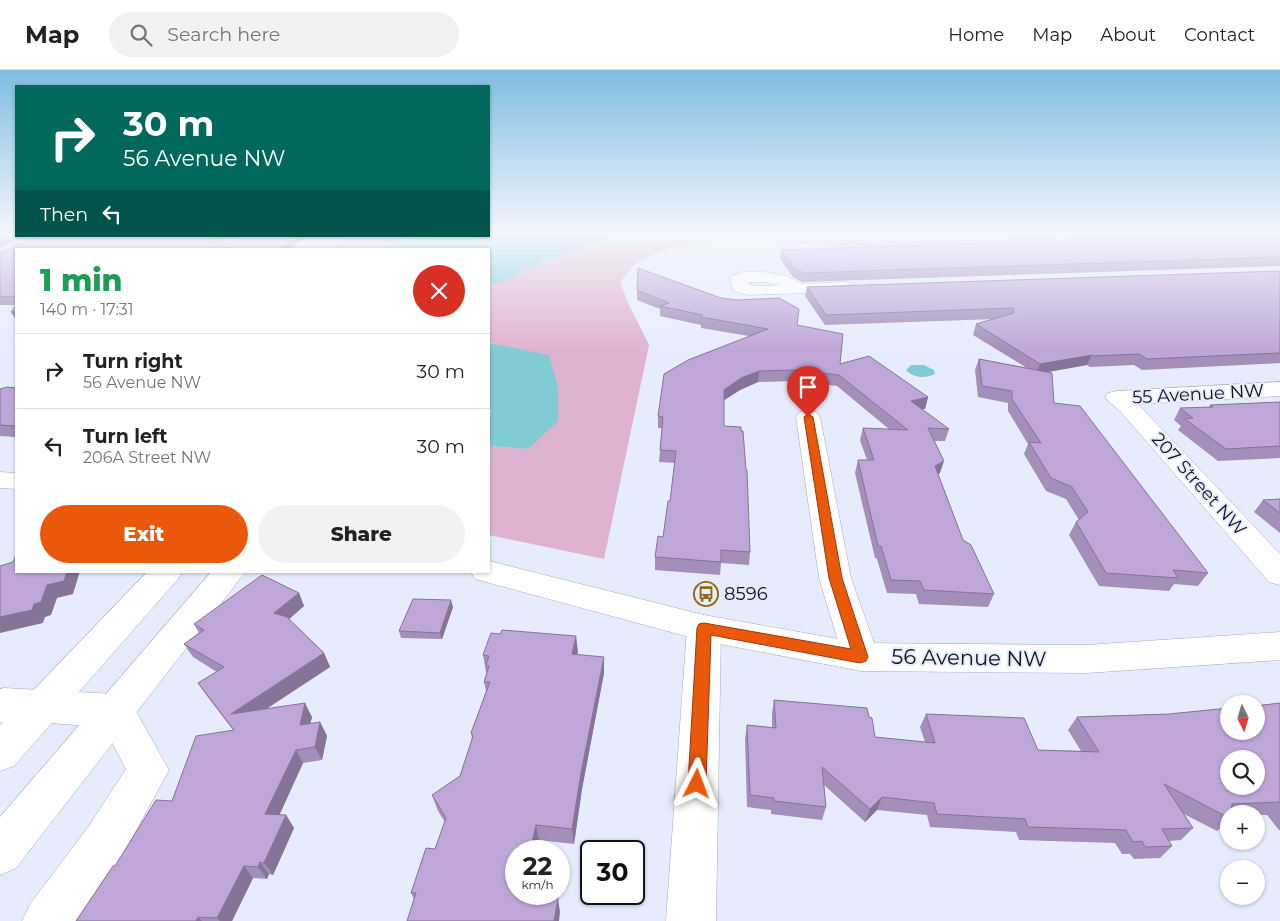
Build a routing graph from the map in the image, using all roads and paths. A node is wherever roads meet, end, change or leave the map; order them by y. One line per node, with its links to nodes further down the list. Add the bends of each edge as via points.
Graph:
1 (857, 287): 2 (street)
2 (799, 289)
3 (1280, 389): 4 (street, 55 Avenue NW)
4 (1116, 398): 11 (street, 207 Street NW, via 1129,407)
5 (808, 417): 14 (street, via 835,578)
6 (0, 480): 7 (street)
7 (15, 480)
8 (490, 572): 12 (street, 56 Avenue NW)
9 (165, 573): 16 (street)
10 (228, 573): 17 (street)
11 (1280, 574)
12 (704, 628): 14 (street, 56 Avenue NW); 21 (street)
13 (1280, 646): 14 (street, 56 Avenue NW, via 1086,659)
14 (860, 657)
15 (0, 707): 16 (street, via 4,704)
16 (43, 707): 17 (street); 18 (street)
17 (115, 712): 19 (street); 20 (street, via 148,770 106,842)
18 (0, 753)
19 (0, 852)
20 (47, 921)
21 (691, 921)

